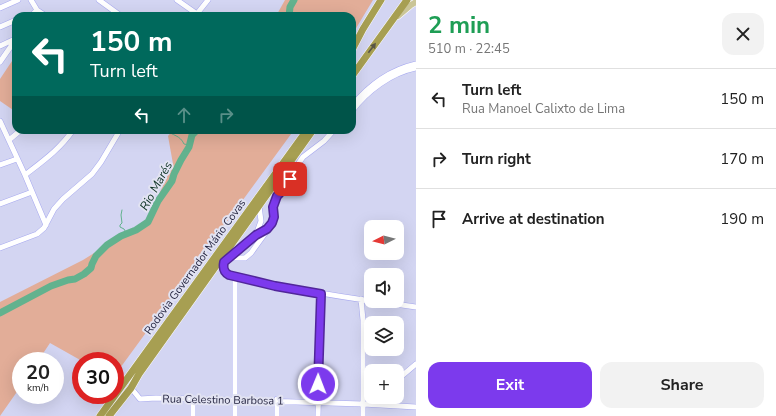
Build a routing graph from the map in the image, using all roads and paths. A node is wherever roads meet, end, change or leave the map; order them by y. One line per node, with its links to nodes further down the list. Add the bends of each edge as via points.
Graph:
1 (18, 0): 9 (street)
2 (31, 0): 10 (street)
3 (99, 0): 11 (street)
4 (177, 0): 12 (street)
5 (208, 0): 13 (street)
6 (381, 0): 18 (highway)
7 (407, 0): 15 (highway)
8 (416, 2): 15 (main road)
9 (0, 8)
10 (34, 12)
11 (116, 12)
12 (192, 12)
13 (198, 12)
14 (12, 22): 16 (street)
15 (392, 22): 24 (highway, one-way to 15)
16 (0, 27)
17 (12, 41): 20 (street)
18 (356, 42)
19 (12, 45): 21 (street)
20 (0, 46)
21 (0, 62)
22 (416, 64): 25 (street, via 396,70 380,80)
23 (416, 68): 26 (street, via 381,83)
24 (356, 71)
25 (356, 102)
26 (356, 106)
27 (0, 124): 35 (street)
28 (16, 134): 35 (street)
29 (70, 134): 38 (street, via 62,145)
30 (118, 134): 45 (street, via 92,174 63,199)
31 (304, 134): 68 (highway, Rodovia Governador Mário Covas)
32 (310, 134): 42 (highway, Rodovia Governador Mário Covas)
33 (330, 134): 40 (street, via 303,158)
34 (335, 134): 40 (street, via 329,142 308,156)
35 (9, 140): 36 (street)
36 (17, 159): 37 (street); 38 (street)
37 (0, 165)
38 (25, 175): 39 (street)
39 (32, 192): 41 (street); 45 (street)
40 (277, 196): 44 (street)
41 (0, 204)
42 (259, 206): 43 (street); 51 (highway, Rodovia Governador Mário Covas)
43 (261, 221): 44 (street); 47 (street)
44 (272, 223): 46 (street)
45 (46, 225): 48 (street, via 37,234)
46 (267, 229): 47 (street); 49 (street, via 247,257)
47 (256, 235): 49 (street)
48 (0, 248)
49 (230, 258): 50 (street)
50 (224, 262): 51 (street); 52 (street, via 225,272)
51 (214, 270): 60 (highway, Rodovia Governador Mário Covas)
52 (235, 276): 53 (street); 62 (street)
53 (321, 294): 54 (street); 64 (street)
54 (361, 299): 55 (street); 65 (street)
55 (364, 300)
56 (404, 305): 57 (street)
57 (416, 306)
58 (416, 364): 59 (street)
59 (404, 374)
60 (130, 388): 61 (street, Rua Celestino Barbosa 1, via 140,399); 69 (highway, Rodovia Governador Mário Covas)
61 (193, 400): 62 (street, Rua Celestino Barbosa 1); 70 (street)
62 (236, 400): 63 (street, Rua Celestino Barbosa 1); 71 (street)
63 (277, 400): 64 (street, Rua Celestino Barbosa 1); 72 (street)
64 (318, 403): 65 (street, Rua Celestino Barbosa 1); 73 (street)
65 (363, 404): 66 (street, Rua Celestino Barbosa 1); 74 (street)
66 (381, 405): 67 (street, Rua Celestino Barbosa 1)
67 (416, 407)
68 (100, 416)
69 (109, 416)
70 (193, 416)
71 (236, 416)
72 (277, 416)
73 (318, 416)
74 (363, 416)

